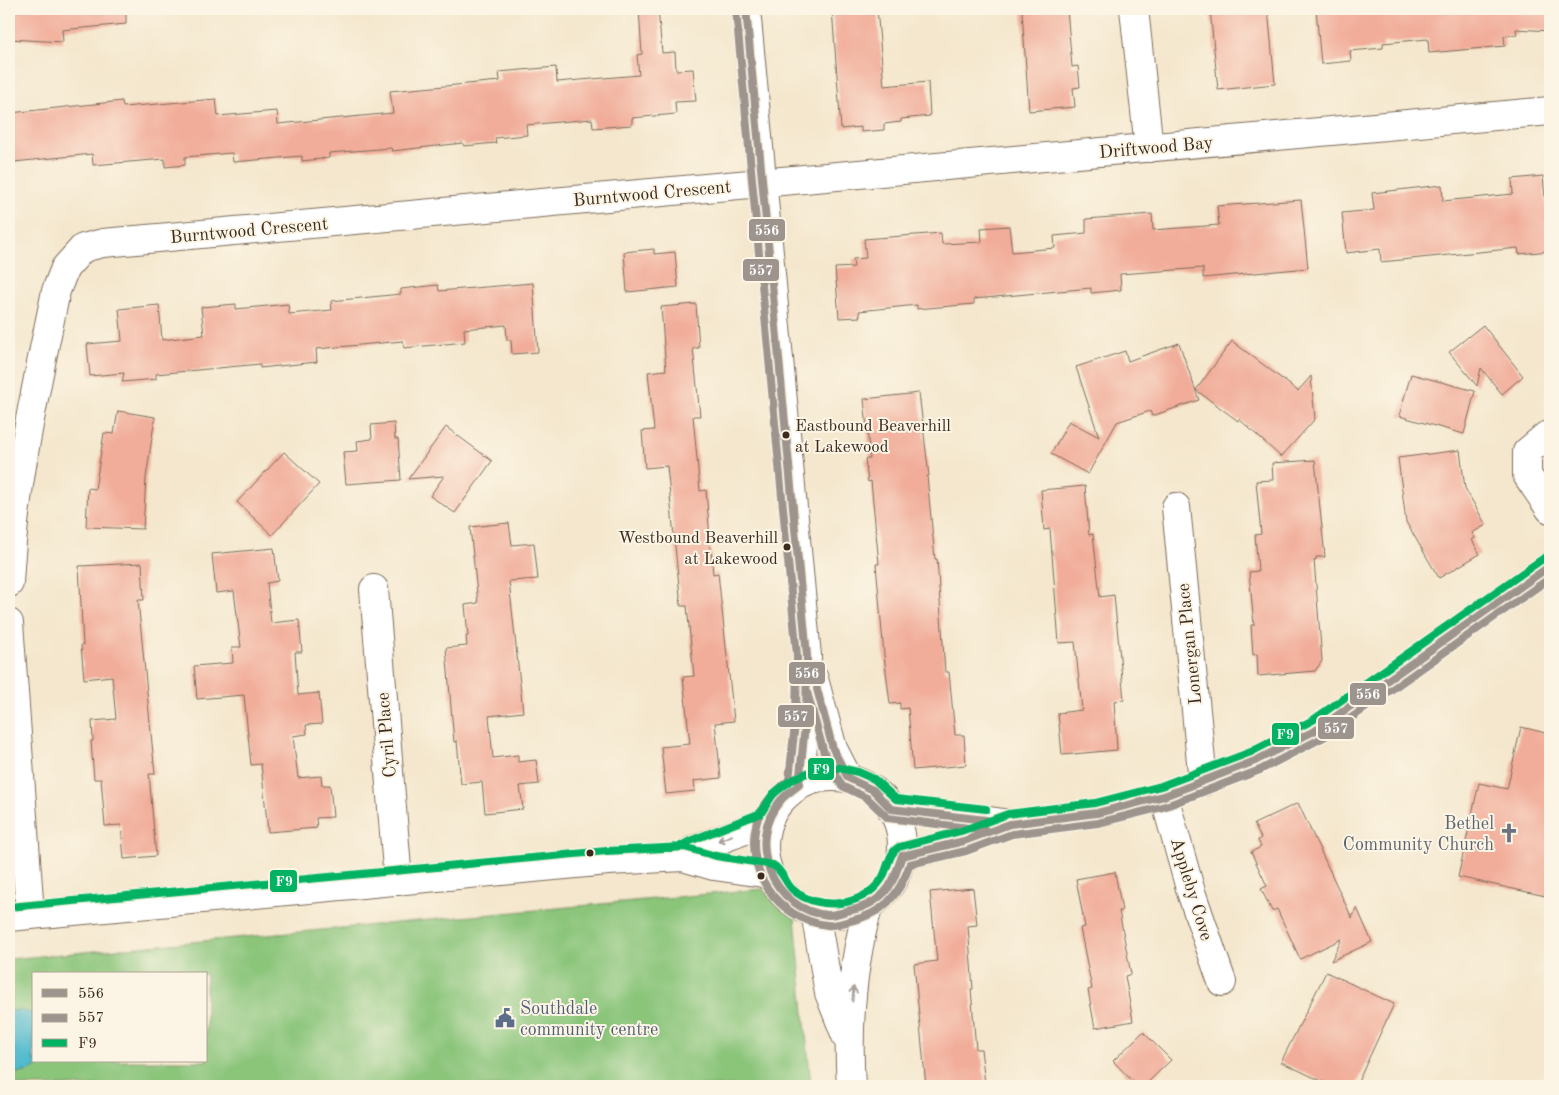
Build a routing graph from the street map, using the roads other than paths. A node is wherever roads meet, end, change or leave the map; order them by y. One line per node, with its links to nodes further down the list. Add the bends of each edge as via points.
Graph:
1 (746, 9): 5 (street)
2 (1134, 9): 4 (street)
3 (1550, 111): 4 (street, Driftwood Bay)
4 (1149, 148): 5 (street, Driftwood Bay)
5 (762, 183): 10 (street, Burntwood Crescent, via 103,243 83,248 66,268 56,291 24,446 12,531); 13 (street)
6 (1550, 436): 8 (street, via 1527,452 1527,474)
7 (1176, 507): 15 (street, Lonergan Place)
8 (1550, 510)
9 (1550, 566): 15 (street, via 1318,728 1255,761)
10 (9, 584)
11 (374, 589): 24 (street, Cyril Place)
12 (9, 623): 27 (street)
13 (807, 656): 14 (street, via 833,749); 16 (street, via 806,715)
14 (848, 778): 16 (street, via 826,777); 18 (street, via 864,783 883,798)
15 (1203, 782): 17 (street)
16 (799, 785): 19 (street, via 781,800)
17 (1164, 796): 20 (street, via 1096,813); 28 (street, Appleby Cove, via 1191,892)
18 (891, 810): 20 (street); 21 (street, via 901,832)
19 (768, 821): 22 (street, one-way to 22, via 693,850); 23 (street, via 764,845)
20 (1010, 824): 21 (street, via 964,841)
21 (902, 856): 25 (street, via 894,879 884,893)
22 (683, 857): 23 (street, via 714,866); 24 (street)
23 (770, 874): 26 (street, via 783,894 806,910)
24 (398, 881): 27 (street)
25 (869, 904): 26 (street, via 864,908 829,915); 29 (street, one-way to 25, via 857,946)
26 (816, 912): 29 (street, via 829,993)
27 (19, 916)
28 (1222, 982)
29 (848, 1042): 30 (street)
30 (851, 1086)

